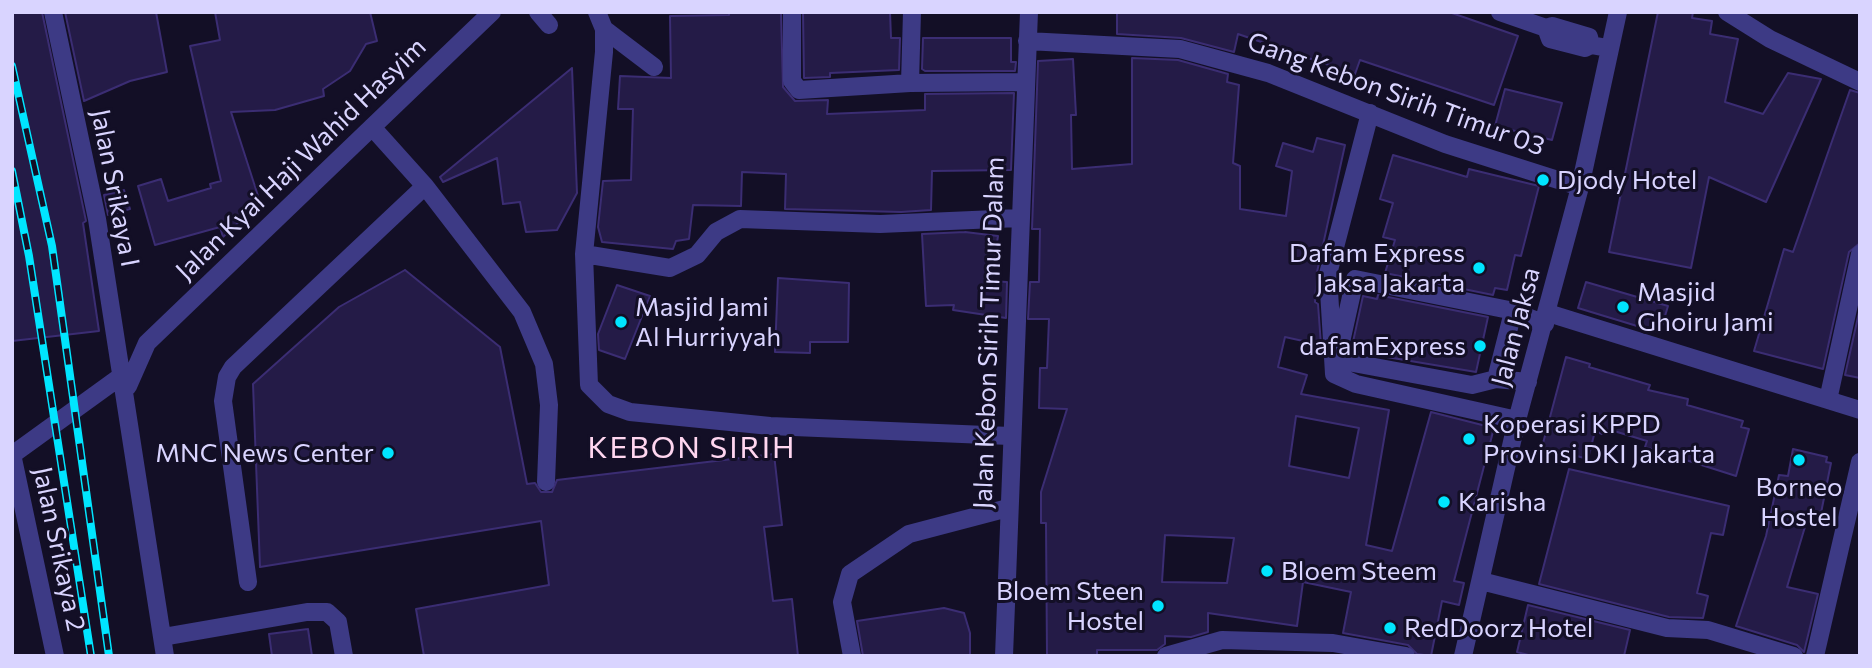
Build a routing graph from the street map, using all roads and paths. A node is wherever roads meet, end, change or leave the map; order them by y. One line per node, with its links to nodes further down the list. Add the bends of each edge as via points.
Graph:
1 (53, 12): 25 (street, Jalan Srikaya I, via 97,219)
2 (492, 12): 17 (street, Jalan Kyai Haji Wahid Hasyim)
3 (792, 12): 15 (street, via 794,87)
4 (912, 12): 15 (street)
5 (1029, 12): 10 (street, Jalan Kebon Sirih Timur Dalam)
6 (1500, 12): 11 (street, via 1546,28 1550,39)
7 (1618, 12): 11 (street, Jalan Jaksa)
8 (1727, 12): 14 (street, via 1770,39)
9 (601, 21): 12 (street); 21 (street)
10 (1027, 41): 13 (street, Jalan Kebon Sirih Timur Dalam); 16 (street, Gang Kebon Sirih Timur 03, via 1181,49 1268,73)
11 (1610, 49): 19 (street, Jalan Jaksa)
12 (653, 66)
13 (1026, 82): 15 (street); 20 (street, Jalan Kebon Sirih Timur Dalam)
14 (1860, 82)
15 (910, 83)
16 (1370, 113): 19 (street, Gang Kebon Sirih Timur 03, via 1445,144); 32 (street, via 1328,274 1334,374 1356,384)
17 (372, 127): 18 (street); 26 (street, Jalan Kyai Haji Wahid Hasyim)
18 (425, 186): 36 (street, via 522,312 544,364 549,405); 39 (street, via 227,377 223,401)
19 (1580, 187): 24 (street, Jalan Jaksa)
20 (1019, 218): 21 (street, via 880,223 740,219 716,232 697,255 670,268); 33 (street, Jalan Kebon Sirih Timur Dalam)
21 (584, 254): 33 (street, via 589,386 608,404 630,412 770,426)
22 (1860, 254): 30 (street)
23 (1513, 312): 24 (street); 27 (street); 27 (street, via 1355,279 1351,294 1337,360 1472,385)
24 (1547, 318): 28 (street, Jalan Jaksa); 30 (street)
25 (114, 330): 26 (street, via 130,344); 29 (street, Jalan Srikaya I)
26 (146, 343): 29 (street)
27 (1496, 379): 28 (street)
28 (1528, 382): 32 (street, Jalan Jaksa)
29 (125, 384): 34 (street); 40 (street, Jalan Srikaya I)
30 (1828, 400): 31 (street)
31 (1860, 410)
32 (1517, 420): 38 (street, Jalan Jaksa)
33 (1010, 436): 37 (street, Jalan Kebon Sirih Timur Dalam)
34 (12, 454): 41 (street, Jalan Srikaya 2)
35 (1860, 462): 50 (street)
36 (546, 482)
37 (1008, 508): 44 (street, via 909,534 850,574 842,602); 45 (street, Jalan Kebon Sirih Timur Dalam)
38 (1481, 581): 48 (street, Jalan Jaksa); 49 (street, via 1667,628 1708,631)
39 (248, 582)
40 (163, 636): 42 (street, Jalan Srikaya I); 43 (street, via 327,612 338,622)
41 (55, 656)
42 (165, 656)
43 (344, 656)
44 (852, 656)
45 (1004, 656)
46 (1166, 656): 47 (street, via 1222,640 1333,643)
47 (1406, 656)
48 (1463, 656)
49 (1794, 656)
50 (1815, 656)

